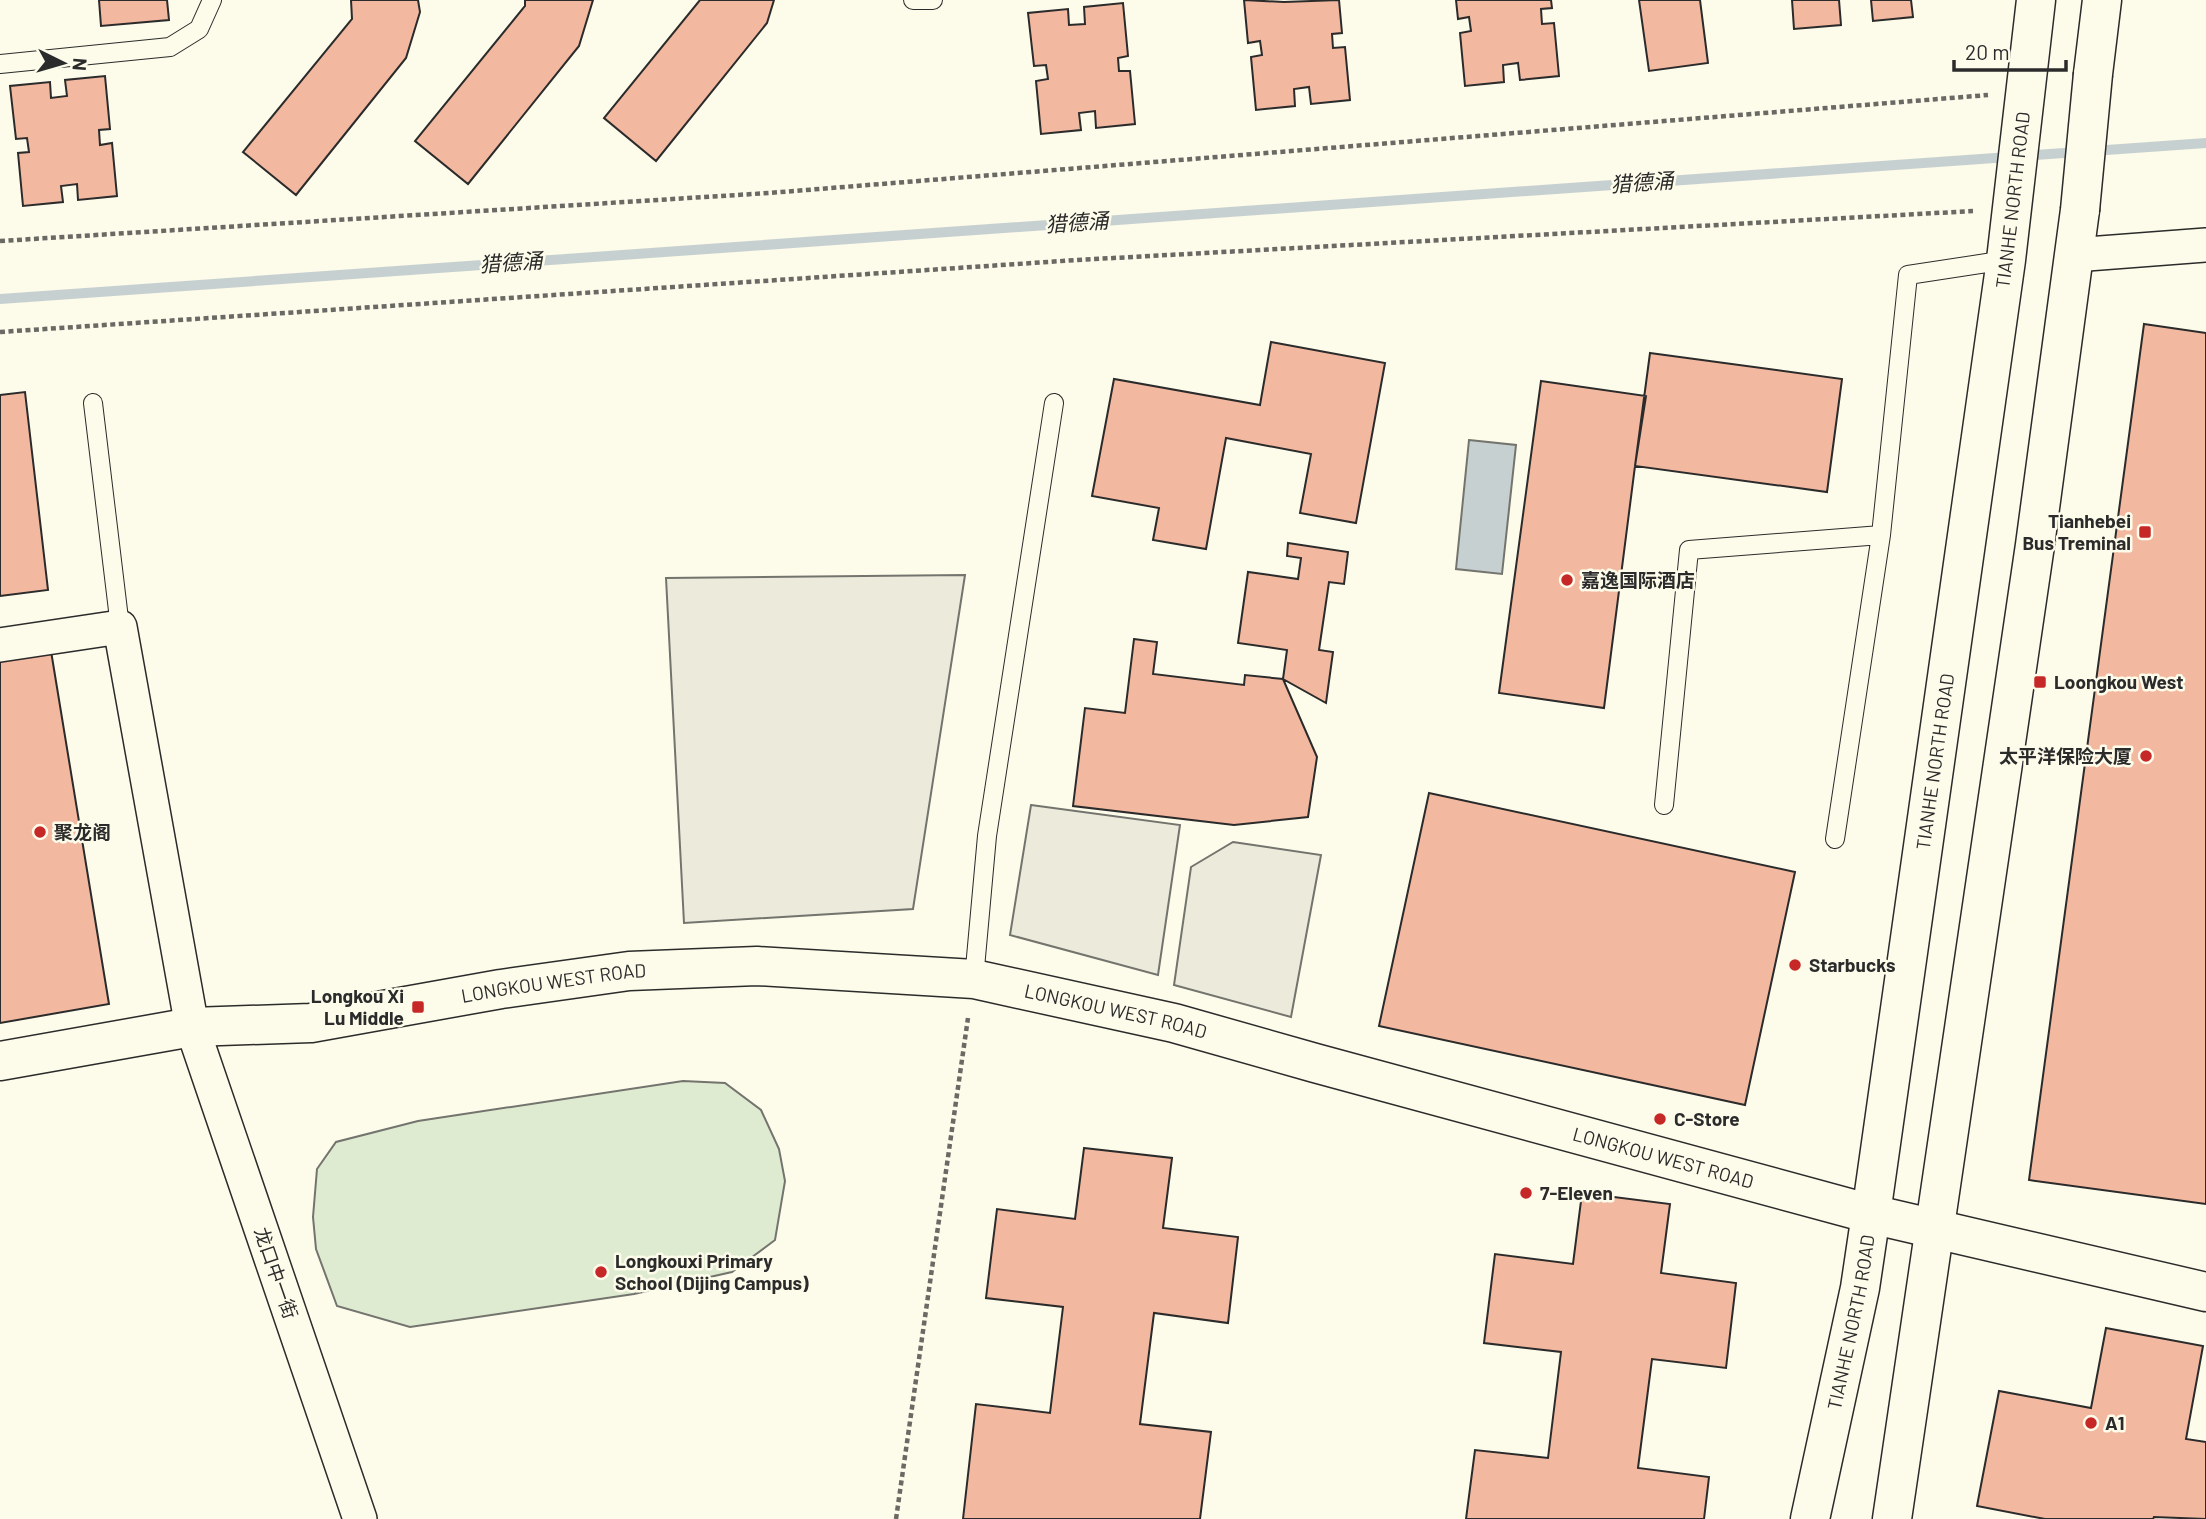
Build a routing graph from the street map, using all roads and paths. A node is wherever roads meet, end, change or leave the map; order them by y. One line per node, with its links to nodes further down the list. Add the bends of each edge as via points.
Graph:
1 (212, 0): 6 (lane, via 199,29 170,47)
2 (913, 0): 3 (lane)
3 (933, 0)
4 (2036, 0): 7 (main road, TIANHE NORTH ROAD)
5 (2102, 0): 11 (main road, bridge)
6 (0, 64)
7 (2027, 92): 8 (main road, TIANHE NORTH ROAD); 9 (path, via 769,193)
8 (2013, 208): 12 (main road, TIANHE NORTH ROAD); 13 (path, via 1077,260)
9 (0, 242)
10 (2206, 245): 11 (street)
11 (2074, 255): 25 (main road)
12 (2006, 260): 16 (lane, via 1908,275); 24 (main road, TIANHE NORTH ROAD)
13 (0, 332)
14 (93, 403): 17 (lane)
15 (1054, 403): 21 (lane, via 987,836)
16 (1881, 535): 19 (lane, via 1689,550); 20 (lane)
17 (120, 627): 18 (street); 22 (street, 龙口中一街)
18 (0, 645)
19 (1664, 805)
20 (1835, 839)
21 (974, 979): 22 (main road, LONGKOU WEST ROAD, via 757,965 629,971 312,1023); 24 (main road, LONGKOU WEST ROAD, via 1174,1023); 28 (path)
22 (192, 1027): 23 (main road, LONGKOU WEST ROAD); 27 (street, 龙口中一街)
23 (0, 1062)
24 (1871, 1214): 25 (main road, LONGKOU WEST ROAD); 29 (main road, TIANHE NORTH ROAD, via 1860,1288)
25 (1934, 1227): 26 (main road, LONGKOU WEST ROAD); 30 (main road)
26 (2206, 1292)
27 (360, 1519)
28 (895, 1519)
29 (1810, 1519)
30 (1892, 1519)

